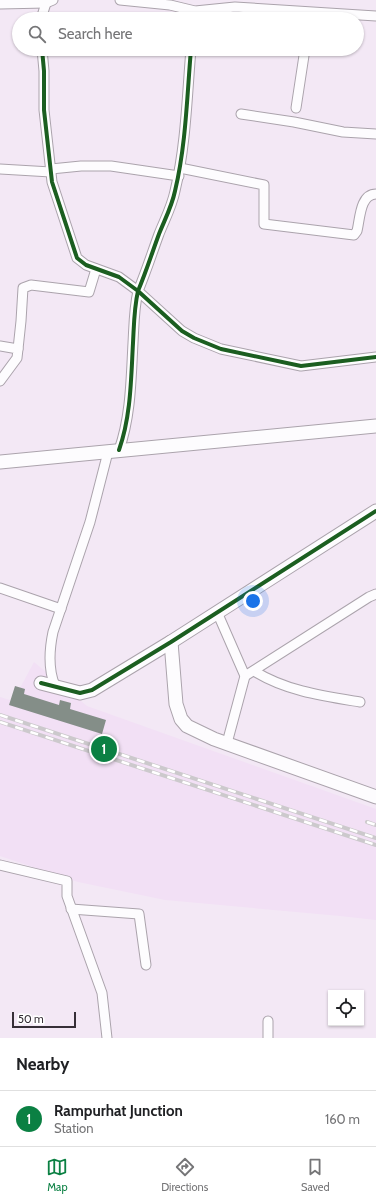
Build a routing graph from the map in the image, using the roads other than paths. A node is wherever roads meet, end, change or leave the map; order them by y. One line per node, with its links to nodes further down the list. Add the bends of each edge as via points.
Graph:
1 (120, 0): 3 (street)
2 (50, 1): 4 (street); 5 (street)
3 (171, 3): 6 (street)
4 (0, 4)
5 (44, 12)
6 (188, 12)
7 (209, 12): 8 (street, via 235,7)
8 (282, 12)
9 (364, 16): 10 (street)
10 (376, 16)
11 (43, 56): 18 (street, via 44,110)
12 (190, 56): 19 (street)
13 (305, 56): 14 (street)
14 (296, 108)
15 (241, 114): 16 (street, via 343,132)
16 (376, 134)
17 (0, 169): 18 (street)
18 (51, 170): 19 (street, via 111,166); 21 (street, via 52,182 77,258)
19 (179, 172): 20 (street, via 264,185 264,224 354,234 357,231 364,201 367,196); 22 (street, via 171,205)
20 (376, 194)
21 (96, 269): 22 (street, via 119,277); 24 (street, via 89,292 47,286 30,285 23,288)
22 (138, 291): 25 (street, via 182,331 221,349 301,366); 28 (street, via 128,413 125,430)
23 (0, 346): 24 (street)
24 (18, 349): 26 (street, via 17,358)
25 (376, 357)
26 (0, 381)
27 (376, 426): 28 (street)
28 (113, 451): 29 (street); 33 (street)
29 (0, 462)
30 (376, 511): 34 (street)
31 (0, 588): 33 (street)
32 (376, 594): 36 (street)
33 (61, 609): 39 (street, via 50,645 50,666)
34 (217, 612): 35 (street); 37 (street)
35 (170, 642): 39 (street, via 92,690 80,693); 41 (street, via 176,704 181,719 192,728)
36 (254, 671): 37 (street); 40 (street, via 278,684 303,692)
37 (245, 676): 41 (street)
38 (41, 683): 39 (street)
39 (55, 686)
40 (360, 702)
41 (227, 743): 42 (street)
42 (376, 797)
43 (0, 865): 44 (street, via 67,881 67,896)
44 (71, 909): 45 (street, via 139,914); 47 (street, via 102,994)
45 (146, 965)
46 (268, 1021): 48 (street)
47 (107, 1038)
48 (268, 1038)

